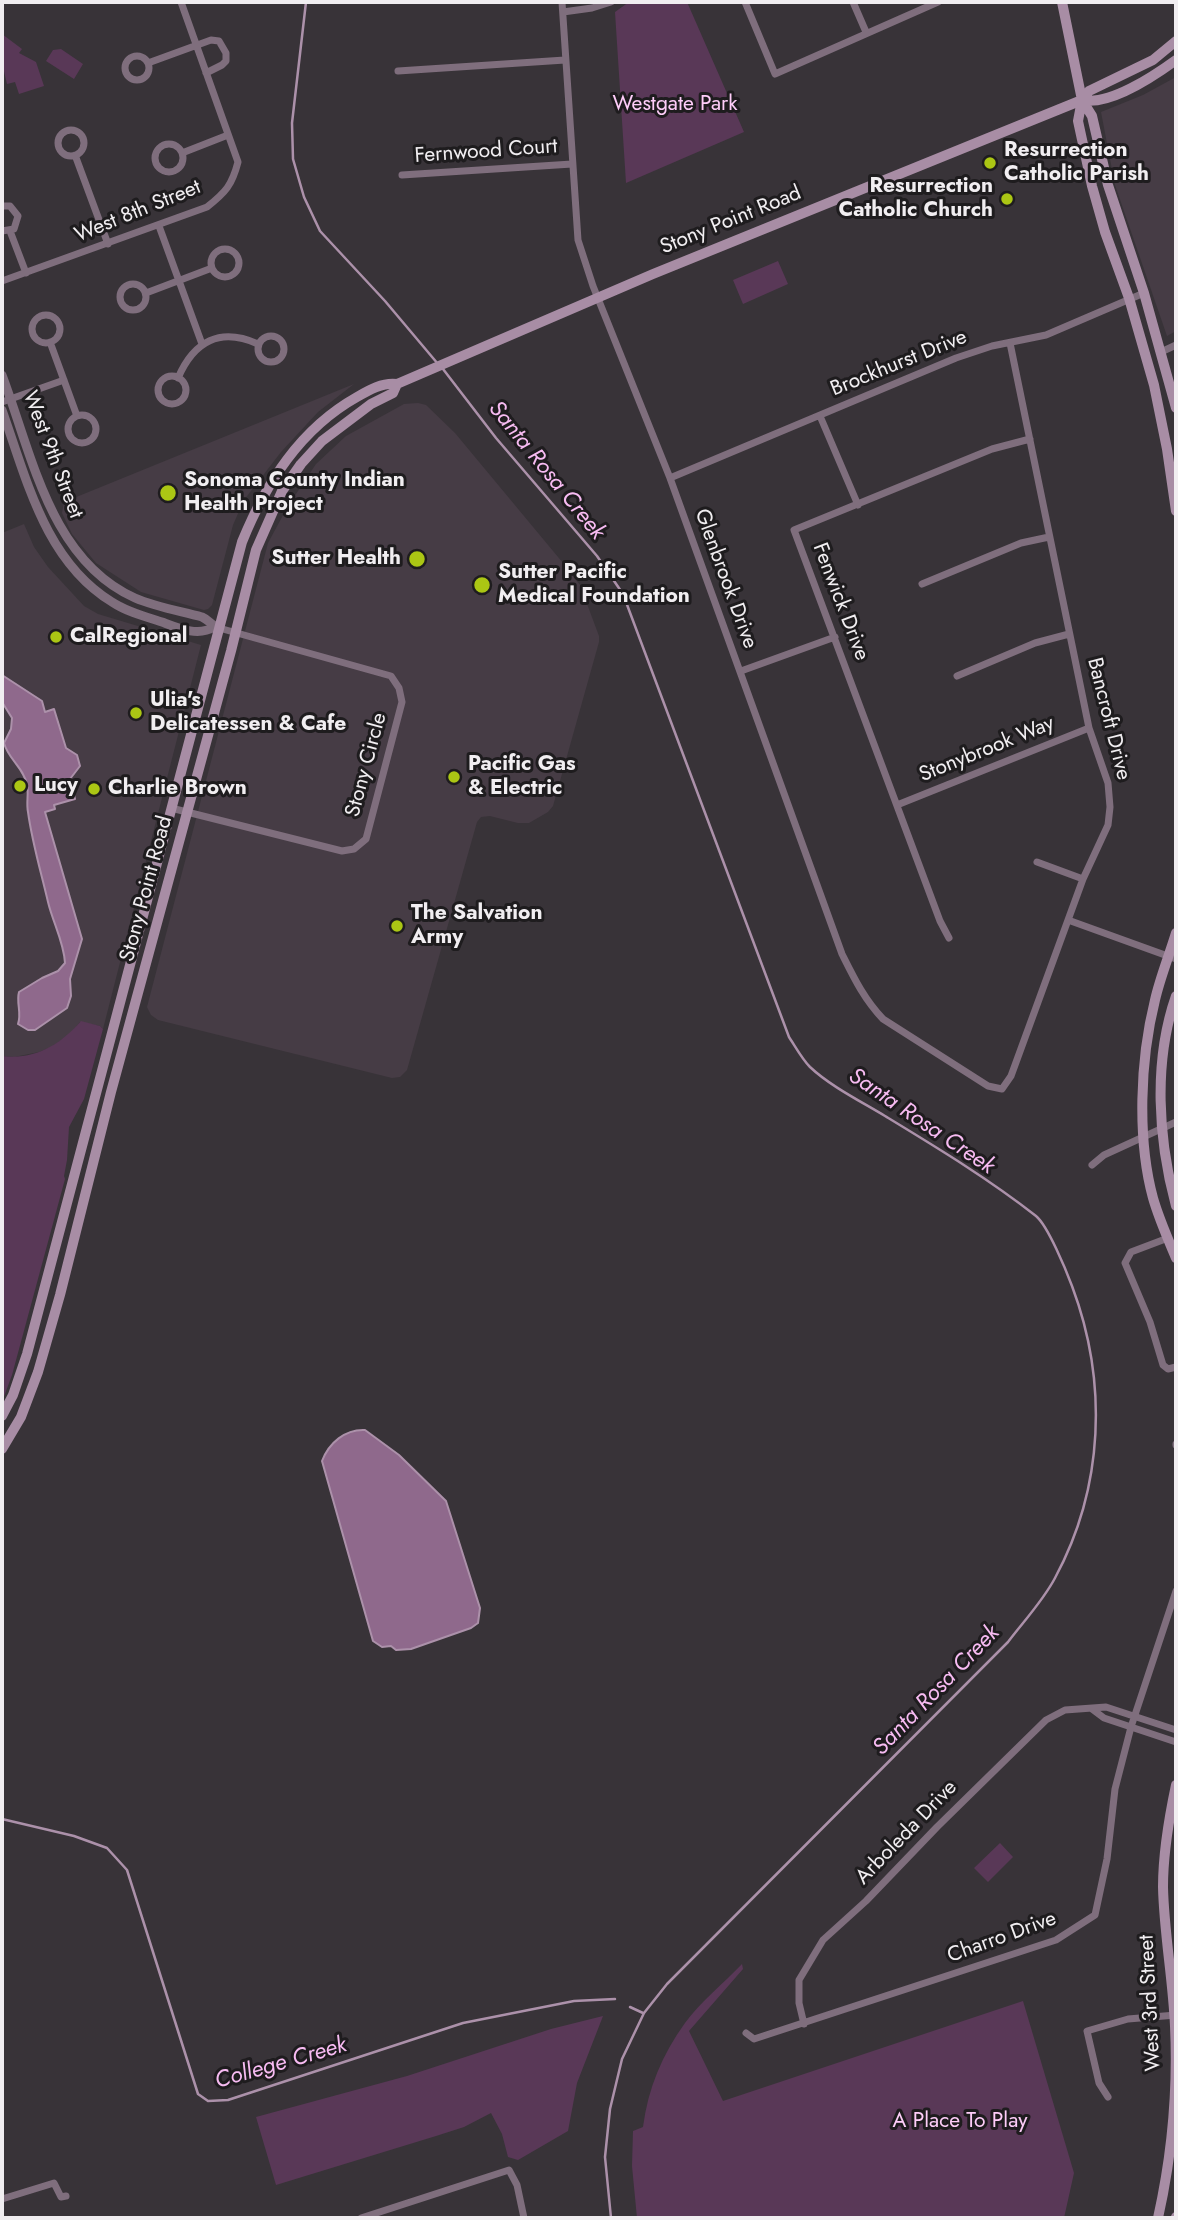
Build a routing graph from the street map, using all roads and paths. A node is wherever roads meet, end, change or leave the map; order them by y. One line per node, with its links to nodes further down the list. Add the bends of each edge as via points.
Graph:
1 (181, 2): 11 (street, West 8th Street)
2 (562, 2): 8 (street, Glenbrook Drive)
3 (611, 2): 8 (street)
4 (745, 2): 9 (street, via 775,74)
5 (853, 2): 9 (street)
6 (938, 2): 9 (street)
7 (1062, 2): 17 (main road)
8 (564, 12): 12 (street, Glenbrook Drive)
9 (866, 32)
10 (1176, 41): 17 (main road, Stony Point Road, via 1153,60 1089,91)
11 (196, 45): 14 (street); 16 (street, West 8th Street); 16 (street, via 219,41 226,52 226,61)
12 (565, 60): 15 (street); 21 (street, Glenbrook Drive)
13 (1176, 60): 17 (main road, Stony Point Road, via 1114,94 1093,102)
14 (148, 63)
15 (398, 71)
16 (206, 73): 18 (street, West 8th Street)
17 (1082, 100): 32 (main road, via 1092,116 1108,185); 33 (main road, via 1078,121 1092,186); 34 (main road, Stony Point Road)
18 (228, 135): 19 (street, West 8th Street); 24 (street, West 8th Street, via 238,162 223,194 207,207)
19 (182, 153)
20 (75, 155): 26 (street)
21 (572, 164): 22 (street, Fernwood Court); 34 (street, Glenbrook Drive, via 578,240)
22 (402, 176)
23 (2, 206): 25 (street, via 14,209 18,216 17,225)
24 (159, 226): 26 (street, West 8th Street); 30 (street)
25 (6, 231): 28 (street)
26 (108, 244): 28 (street, West 8th Street)
27 (212, 268): 30 (street)
28 (26, 274): 29 (street, West 8th Street)
29 (2, 281)
30 (179, 281): 31 (street); 37 (street)
31 (146, 293)
32 (1144, 293): 33 (street, Brockhurst Drive); 40 (main road)
33 (1129, 298): 36 (street, Brockhurst Drive, via 1061,329); 53 (main road, via 1154,385)
34 (598, 299): 44 (main road, Stony Point Road); 51 (street, Glenbrook Drive)
35 (50, 342): 43 (street)
36 (1010, 342): 49 (street, Brockhurst Drive, via 956,358); 50 (street, Bancroft Drive)
37 (202, 344): 38 (street, via 224,337); 42 (street, via 191,352)
38 (258, 344)
39 (1176, 345): 40 (street)
40 (1161, 352): 46 (main road)
41 (2, 375): 45 (street, West 9th Street)
42 (178, 378)
43 (64, 380): 45 (street); 48 (street)
44 (397, 384): 56 (main road, Stony Point Road, via 387,383 336,409 283,462 256,507); 57 (main road, Stony Point Road, via 393,393 322,441 282,491 256,551)
45 (6, 401): 56 (street, West 9th Street, via 47,499 77,554 95,573 136,598 202,617)
46 (1176, 408)
47 (2, 411): 56 (street, West 9th Street, via 41,519 86,583 113,603 148,618 197,632)
48 (77, 416): 48 (street, via 68,427 70,436 77,443 86,443 94,437 95,424 86,415)
49 (820, 416): 51 (street, Brockhurst Drive); 52 (street)
50 (1030, 439): 52 (street, Fenwick Drive, via 992,449); 54 (street, Bancroft Drive)
51 (670, 478): 60 (street, Glenbrook Drive)
52 (858, 505): 59 (street, Fenwick Drive, via 794,530)
53 (1176, 511)
54 (1049, 537): 55 (street, via 1021,543); 58 (street, Bancroft Drive)
55 (922, 584)
56 (216, 627): 57 (street, Stony Circle); 64 (main road, Stony Point Road)
57 (236, 632): 65 (main road, Stony Point Road); 65 (street, Stony Circle, via 391,676 399,688 402,702 366,839 354,849 341,851)
58 (1069, 634): 61 (street, via 1035,643); 62 (street, Bancroft Drive)
59 (835, 637): 60 (street); 63 (street, Fenwick Drive)
60 (741, 671): 73 (street, Glenbrook Drive, via 857,986 883,1019 902,1033 988,1086)
61 (957, 676)
62 (1089, 728): 63 (street, Stonybrook Way); 67 (street, Bancroft Drive, via 1108,783 1110,807 1108,825)
63 (897, 805): 70 (street, Fenwick Drive)
64 (171, 807): 65 (street, Stony Circle); 82 (main road, Stony Point Road, via 27,1354)
65 (187, 811): 83 (main road, Stony Point Road, via 38,1372 21,1417)
66 (1037, 862): 67 (street)
67 (1083, 878): 68 (street, Bancroft Drive)
68 (1068, 920): 71 (street); 73 (street, Bancroft Drive, via 1012,1076)
69 (1176, 933): 71 (main road)
70 (949, 938)
71 (1173, 957): 76 (main road, via 1155,998 1147,1036)
72 (1176, 996): 75 (main road, via 1161,1075)
73 (1002, 1089)
74 (1176, 1122): 75 (street)
75 (1163, 1128): 76 (street); 78 (main road)
76 (1144, 1137): 77 (street); 79 (main road, via 1153,1198)
77 (1092, 1165)
78 (1176, 1206)
79 (1168, 1238): 80 (main road); 81 (street, via 1131,1252 1125,1263 1163,1365)
80 (1176, 1258)
81 (1176, 1367)
82 (2, 1416)
83 (2, 1449)
84 (1176, 1591): 86 (street, Charro Drive)
85 (1092, 1709): 86 (street, Arboleda Drive, via 1105,1707); 87 (street); 93 (street, Arboleda Drive, via 1065,1710 1046,1720 823,1940 799,1980)
86 (1134, 1717): 87 (street, Charro Drive); 88 (street, Arboleda Drive)
87 (1131, 1727): 89 (street); 93 (street, Charro Drive, via 1115,1789 1095,1915 1056,1940)
88 (1176, 1731)
89 (1176, 1742)
90 (1176, 1785): 91 (main road, West 3rd Street, via 1163,1887)
91 (1174, 1994): 92 (main road, West 3rd Street)
92 (1175, 2015): 95 (street, via 1128,2019 1087,2031 1099,2083); 100 (main road, West 3rd Street, via 1173,2117)
93 (804, 2024): 94 (street, Charro Drive, via 754,2039)
94 (746, 2033)
95 (1108, 2097)
96 (66, 2196): 97 (street, via 61,2197 54,2183)
97 (2, 2199)
98 (361, 2218): 99 (street, via 509,2170)
99 (524, 2218)
100 (1158, 2218)

